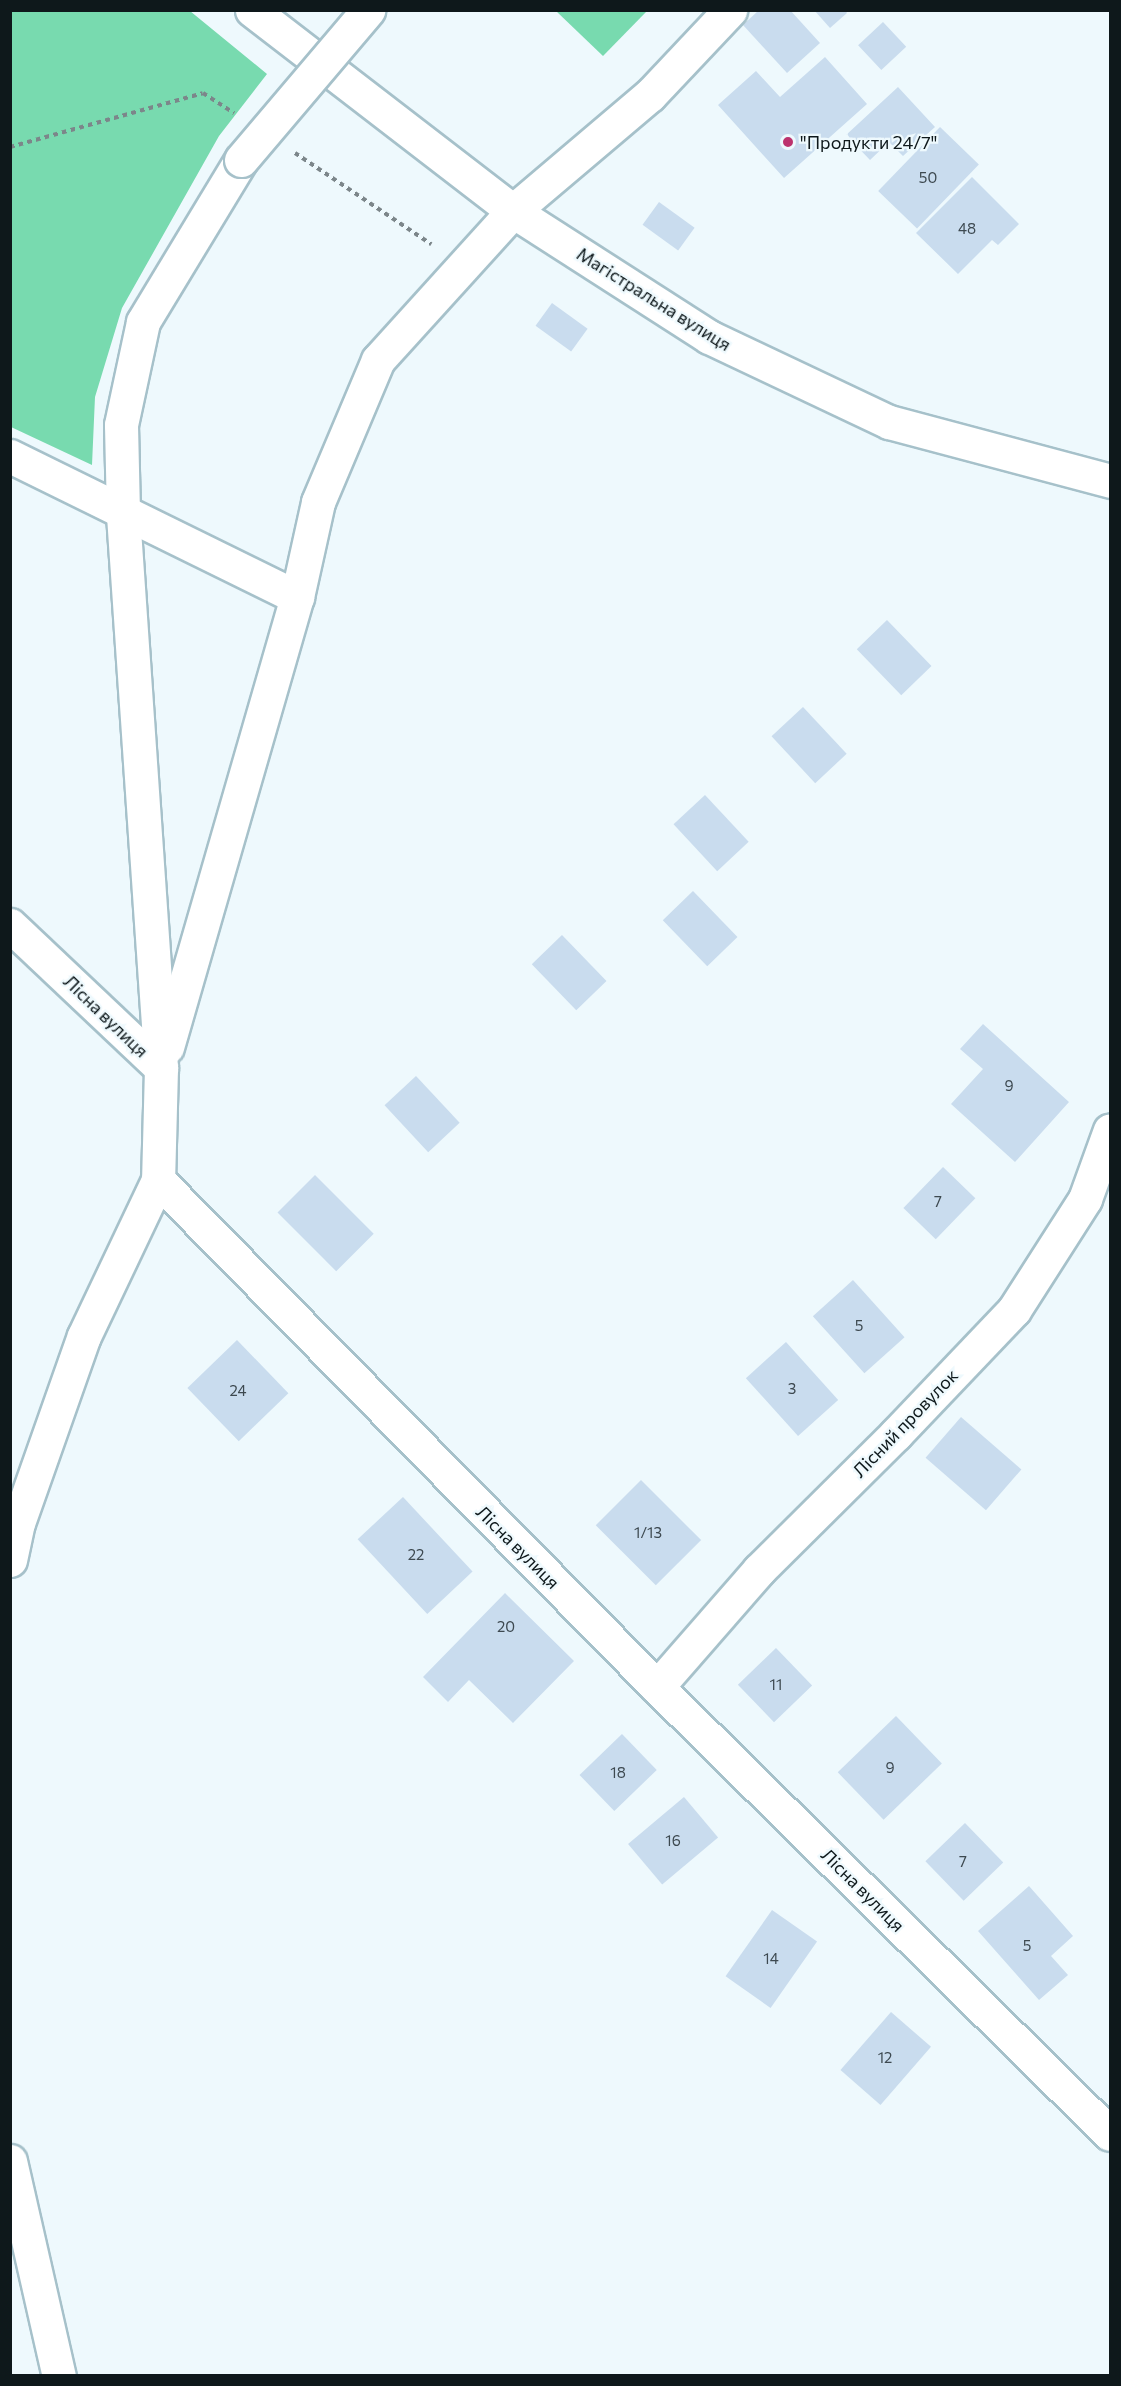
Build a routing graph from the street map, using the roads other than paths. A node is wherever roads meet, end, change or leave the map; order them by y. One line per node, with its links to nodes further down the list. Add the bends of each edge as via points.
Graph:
1 (252, 10): 4 (street, Магістральна вулиця)
2 (368, 10): 7 (street, bridge, via 241,160 143,322 121,425)
3 (730, 10): 4 (street, via 650,94)
4 (513, 210): 6 (street, Магістральна вулиця, via 709,337 889,422); 8 (street, via 378,360 318,502)
5 (10, 456): 7 (street)
6 (1110, 481)
7 (123, 515): 8 (street); 10 (street)
8 (297, 597): 10 (street)
9 (10, 925): 10 (street, Лісна вулиця)
10 (161, 1068): 12 (street, Лісна вулиця)
11 (1110, 1131): 14 (street, Лісний провулок, via 1084,1199 1014,1310 759,1570)
12 (158, 1180): 13 (street, via 84,1336 18,1523); 14 (street, Лісна вулиця)
13 (10, 1560)
14 (657, 1687): 15 (street, Лісна вулиця)
15 (1110, 2134)
16 (10, 2161): 17 (street)
17 (59, 2376)

